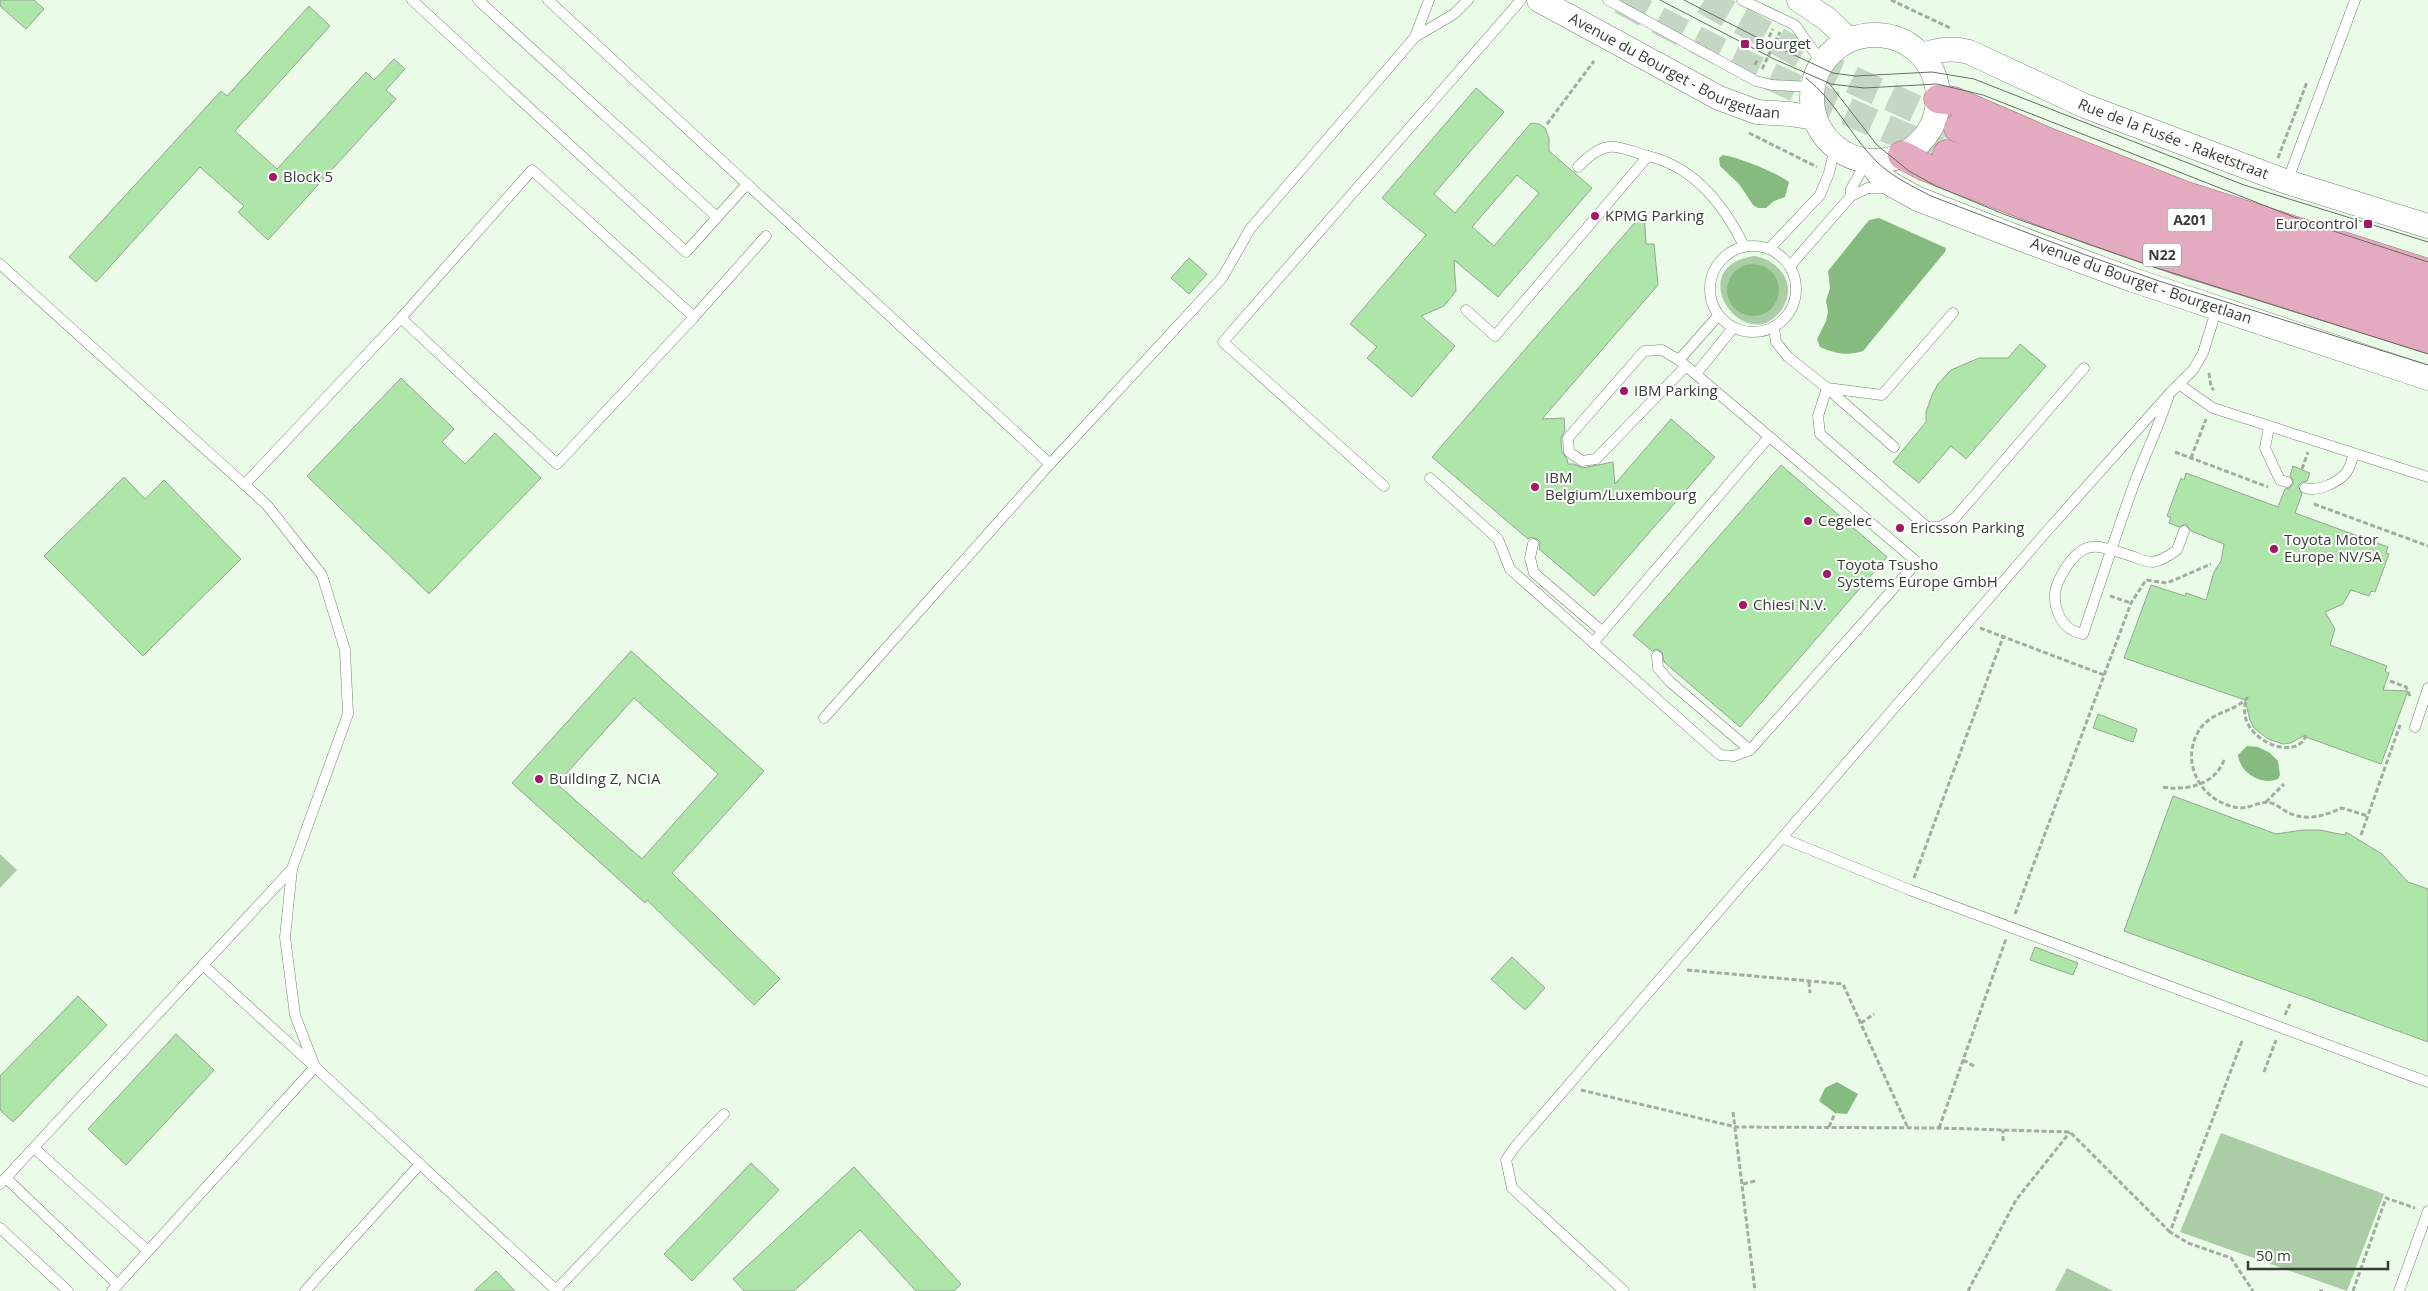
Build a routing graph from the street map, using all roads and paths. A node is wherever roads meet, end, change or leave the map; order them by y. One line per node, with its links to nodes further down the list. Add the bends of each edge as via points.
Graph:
1 (412, 0): 35 (lane, via 686,252)
2 (478, 0): 35 (lane)
3 (548, 0): 32 (lane)
4 (1429, 0): 12 (lane)
5 (1468, 0): 12 (lane, via 1454,14)
6 (1521, 0): 76 (lane, via 1223,342)
7 (1540, 0): 20 (street, Avenue du Bourget - Bourgetlaan, via 1720,98)
8 (1608, 0): 17 (lane, Avenue du Bourget - Bourgetlaan)
9 (1742, 0): 11 (lane)
10 (2354, 0): 31 (lane)
11 (1792, 10): 13 (street, via 1827,19); 16 (lane); 17 (path)
12 (1415, 37): 70 (lane, via 1250,229 1222,278)
13 (1848, 39): 14 (street, via 1884,35 1904,42); 16 (street)
14 (1922, 55): 19 (street, via 1931,68); 31 (street, Rue de la Fusée - Raketstraat, via 1948,49 1969,52 2085,106)
15 (1594, 61): 22 (path)
16 (1822, 63): 18 (street)
17 (1756, 81): 18 (lane, Avenue du Bourget - Bourgetlaan)
18 (1812, 88): 21 (street)
19 (1938, 99): 26 (street, via 1935,118 1925,136); 42 (highway, via 1954,101 2050,144 2184,195)
20 (1743, 107): 21 (street, Avenue du Bourget - Bourgetlaan, via 1757,112); 30 (path, via 1734,125)
21 (1815, 118): 24 (street, via 1821,132)
22 (1547, 124)
23 (1958, 128): 43 (highway, A201, via 2094,187)
24 (1835, 148): 28 (street); 30 (lane)
25 (1947, 154): 49 (highway, A201, via 2112,217)
26 (1902, 155): 28 (street, via 1877,162); 53 (highway, N22, via 1925,167 2100,234)
27 (1648, 156): 29 (lane, via 1619,147 1604,147 1592,153); 38 (lane, via 1672,164 1704,188 1727,216); 45 (lane, via 1495,336)
28 (1868, 161): 33 (street, Avenue du Bourget - Bourgetlaan, via 1883,179); 34 (lane, via 1851,189)
29 (1578, 167)
30 (1829, 173): 39 (lane, via 1820,195)
31 (2286, 182): 36 (street, Rue de la Fusée - Raketstraat)
32 (747, 184): 35 (lane); 70 (lane)
33 (1896, 187): 34 (lane, via 1868,188); 44 (street, Avenue du Bourget - Bourgetlaan, via 1918,199 2024,240)
34 (1851, 196): 41 (lane)
35 (717, 217)
36 (2428, 226)
37 (766, 236): 48 (lane)
38 (1744, 246): 39 (lane); 47 (lane, via 1724,256 1711,278 1712,304)
39 (1769, 249): 41 (lane)
40 (0, 264): 75 (lane)
41 (1790, 266): 52 (lane, via 1796,286 1793,307)
42 (2428, 273)
43 (2428, 295)
44 (2217, 308): 58 (street, Avenue du Bourget - Bourgetlaan); 59 (lane, via 2203,353)
45 (1466, 310)
46 (1953, 313): 60 (lane, via 1882,395)
47 (1718, 316): 51 (lane); 54 (lane)
48 (694, 317): 50 (lane, via 557,464); 50 (lane, via 532,170)
49 (2428, 317)
50 (401, 318): 75 (lane)
51 (1733, 328): 52 (lane, via 1757,333); 57 (lane)
52 (1774, 328): 60 (lane, via 1776,342 1788,357)
53 (2428, 339)
54 (1682, 363): 54 (lane, via 1662,350 1644,351 1568,438 1569,452 1582,461 1596,459); 57 (lane)
55 (2212, 366): 62 (path, via 2208,375 2216,392)
56 (2084, 368): 60 (lane, via 1956,518 1940,526 1926,527 1820,434 1818,416)
57 (1696, 374): 64 (lane)
58 (2428, 378)
59 (2180, 385): 61 (lane); 62 (lane)
60 (1827, 388): 65 (lane)
61 (2170, 393): 83 (lane); 87 (lane)
62 (2211, 406): 63 (lane); 69 (path)
63 (2269, 426): 68 (lane); 74 (lane, via 2265,448 2280,480)
64 (1768, 438): 88 (lane); 102 (lane, via 1917,562)
65 (1894, 447)
66 (2309, 449): 71 (path)
67 (2175, 452): 69 (path)
68 (2354, 454): 72 (lane); 78 (lane, via 2346,472 2332,483 2312,490)
69 (2191, 458): 77 (path)
70 (1050, 464): 98 (lane)
71 (2302, 469)
72 (2428, 477)
73 (1430, 478): 90 (lane, via 1498,539 1510,570)
74 (2287, 482)
75 (245, 484): 111 (lane, via 267,505 322,575 345,650 348,714)
76 (1384, 486)
77 (2270, 487)
78 (2305, 488)
79 (2306, 501): 82 (path)
80 (2184, 531): 83 (lane, via 2177,550 2153,562)
81 (1533, 544): 88 (lane, via 1530,558 1534,573)
82 (2428, 546)
83 (2112, 550): 85 (lane); 85 (lane, via 2098,546 2085,548 2073,558 2057,583 2056,605 2064,624 2072,632 2083,634)
84 (2211, 564): 86 (path, via 2167,583 2146,580)
85 (2097, 592): 86 (path)
86 (2130, 603): 92 (path)
87 (1971, 620): 89 (path, via 1981,629); 110 (lane)
88 (1603, 632): 90 (lane)
89 (2003, 636): 92 (path); 112 (path)
90 (1593, 644): 102 (lane, via 1720,755 1734,756)
91 (1657, 656): 102 (lane, via 1658,668 1669,681)
92 (2104, 675): 113 (path)
93 (2390, 681): 95 (path, via 2406,687)
94 (2428, 688): 96 (lane)
95 (2410, 696): 96 (path); 97 (path)
96 (2423, 704): 100 (lane)
97 (2407, 705)
98 (824, 718)
99 (2400, 723): 108 (path)
100 (2415, 727)
101 (2306, 735): 104 (path, via 2302,742 2281,748 2256,736 2243,712 2247,698 2240,706 2210,719 2196,735 2192,755)
102 (1750, 750)
103 (2224, 760): 104 (path, via 2216,773)
104 (2199, 784): 106 (path, via 2174,789); 107 (path, via 2228,805 2252,807)
105 (2284, 784): 107 (path)
106 (2163, 786)
107 (2265, 802): 108 (path, via 2306,818 2323,816 2342,808)
108 (2368, 816): 109 (path)
109 (2361, 835)
110 (1782, 838): 112 (lane); 115 (lane)
111 (292, 869): 114 (lane); 125 (lane, via 284,937 295,1015)
112 (1910, 890): 113 (lane)
113 (2010, 927): 124 (path); 128 (lane)
114 (203, 965): 125 (lane); 140 (lane)
115 (1667, 968): 116 (path); 129 (lane)
116 (1809, 982): 117 (path); 121 (path, via 1843,984)
117 (1810, 993)
118 (2290, 1004): 120 (path)
119 (1874, 1014): 121 (path)
120 (2284, 1018)
121 (1861, 1023): 135 (path)
122 (2279, 1032): 127 (path)
123 (2242, 1041): 147 (path)
124 (1963, 1060): 126 (path); 136 (path)
125 (315, 1067): 141 (lane); 148 (lane)
126 (1976, 1067)
127 (2264, 1072)
128 (2428, 1082)
129 (1565, 1086): 133 (path); 153 (lane, via 1506,1160 1512,1188)
130 (1733, 1112): 133 (path)
131 (1835, 1113): 134 (path)
132 (724, 1114): 152 (lane)
133 (1736, 1127): 134 (path); 144 (path)
134 (1829, 1127): 135 (path)
135 (1908, 1128): 136 (path)
136 (1939, 1128): 137 (path)
137 (2003, 1130): 138 (path); 139 (path)
138 (2070, 1132): 147 (path); 155 (path, via 2016,1200)
139 (2003, 1141)
140 (34, 1148): 142 (lane); 148 (lane)
141 (420, 1164): 151 (lane); 152 (lane)
142 (3, 1181): 149 (lane)
143 (1755, 1181): 144 (path)
144 (1743, 1184): 154 (path)
145 (2428, 1212): 159 (path, via 2386,1198); 160 (lane)
146 (0, 1228): 150 (lane)
147 (2170, 1232): 156 (path, via 2188,1243 2231,1258)
148 (148, 1251): 149 (lane)
149 (115, 1288)
150 (68, 1291)
151 (305, 1291)
152 (557, 1291)
153 (1624, 1291)
154 (1755, 1291)
155 (1968, 1291)
156 (2253, 1291)
157 (2319, 1291): 158 (path)
158 (2323, 1291)
159 (2353, 1291)
160 (2399, 1291)

